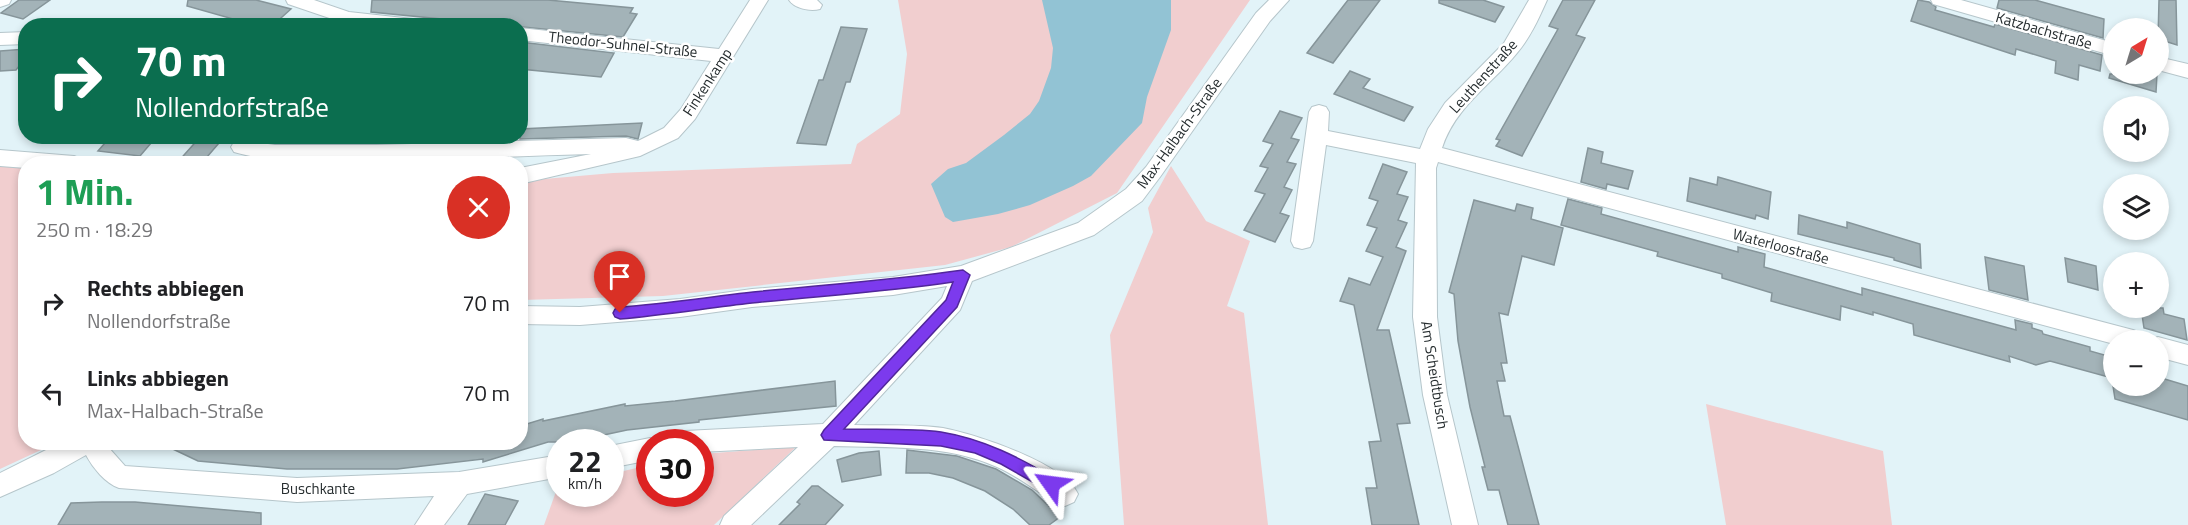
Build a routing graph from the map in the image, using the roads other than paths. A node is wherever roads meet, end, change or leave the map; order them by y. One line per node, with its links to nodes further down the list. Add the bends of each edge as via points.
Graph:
1 (295, 0): 7 (street)
2 (759, 0): 14 (street, Finkenkamp)
3 (1268, 0): 25 (street, Max-Halbach-Straße, via 1122,188)
4 (1280, 0): 25 (street, Max-Halbach-Straße, via 1263,17 1134,195 1086,229)
5 (1538, 0): 21 (street, Leuthenstraße, via 1511,48 1452,108)
6 (1941, 0): 13 (street, Katzbachstraße)
7 (321, 10): 8 (street); 9 (street)
8 (312, 18)
9 (335, 18)
10 (528, 35): 14 (street, Theodor-Suhnel-Straße)
11 (18, 38): 12 (street)
12 (0, 39)
13 (2103, 47)
14 (725, 56): 20 (street, Finkenkamp, via 688,114 671,133)
15 (2169, 66): 16 (street)
16 (2188, 71)
17 (1318, 112): 18 (street)
18 (1317, 136): 21 (street, Waterloostraße); 26 (street)
19 (241, 147): 20 (street, via 275,152 376,153 626,145)
20 (639, 148): 24 (street, Finkenkamp)
21 (1428, 155): 29 (street, Waterloostraße); 42 (street, Am Scheidtbusch, via 1425,317 1435,395)
22 (0, 158): 23 (street)
23 (18, 159)
24 (528, 175)
25 (1056, 240): 27 (street, Max-Halbach-Straße)
26 (1302, 241)
27 (963, 275): 28 (street, Max-Halbach-Straße, via 680,308 580,316); 32 (street, via 952,303)
28 (528, 315)
29 (2103, 332)
30 (2169, 350): 31 (street)
31 (2188, 355)
32 (829, 435): 33 (street); 39 (street, via 941,439 976,447 1036,474); 41 (street)
33 (714, 441)
34 (72, 450): 38 (street)
35 (97, 450): 37 (street, Buschkante, via 119,477 297,490)
36 (546, 468): 37 (street, Buschkante)
37 (459, 484): 40 (street)
38 (0, 485)
39 (1065, 494)
40 (428, 525)
41 (733, 525)
42 (1465, 525)

